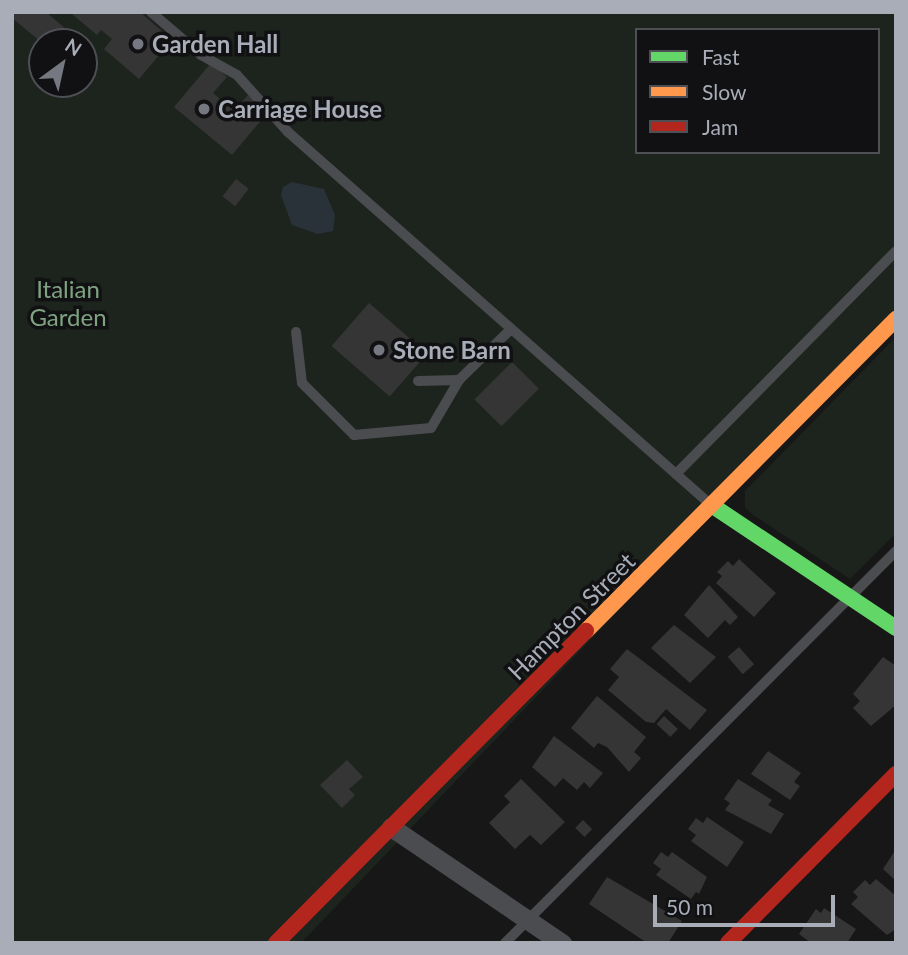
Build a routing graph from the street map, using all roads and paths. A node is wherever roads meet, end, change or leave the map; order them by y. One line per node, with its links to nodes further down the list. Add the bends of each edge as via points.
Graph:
1 (151, 12): 4 (lane, via 201,55 237,75 288,132)
2 (896, 251): 8 (lane)
3 (896, 319): 9 (street, Hampton Street)
4 (512, 329): 6 (lane); 8 (lane)
5 (296, 332): 6 (lane, via 302,383 354,435 431,428)
6 (459, 380): 7 (lane)
7 (418, 381)
8 (676, 474): 9 (lane)
9 (713, 506): 11 (street); 14 (street, Hampton Street)
10 (896, 551): 11 (lane)
11 (849, 597): 12 (street); 15 (lane)
12 (896, 628)
13 (896, 774): 19 (street)
14 (391, 827): 15 (street); 16 (street, Hampton Street)
15 (528, 920): 17 (lane); 18 (street)
16 (276, 943)
17 (505, 943)
18 (562, 943)
19 (728, 943)

